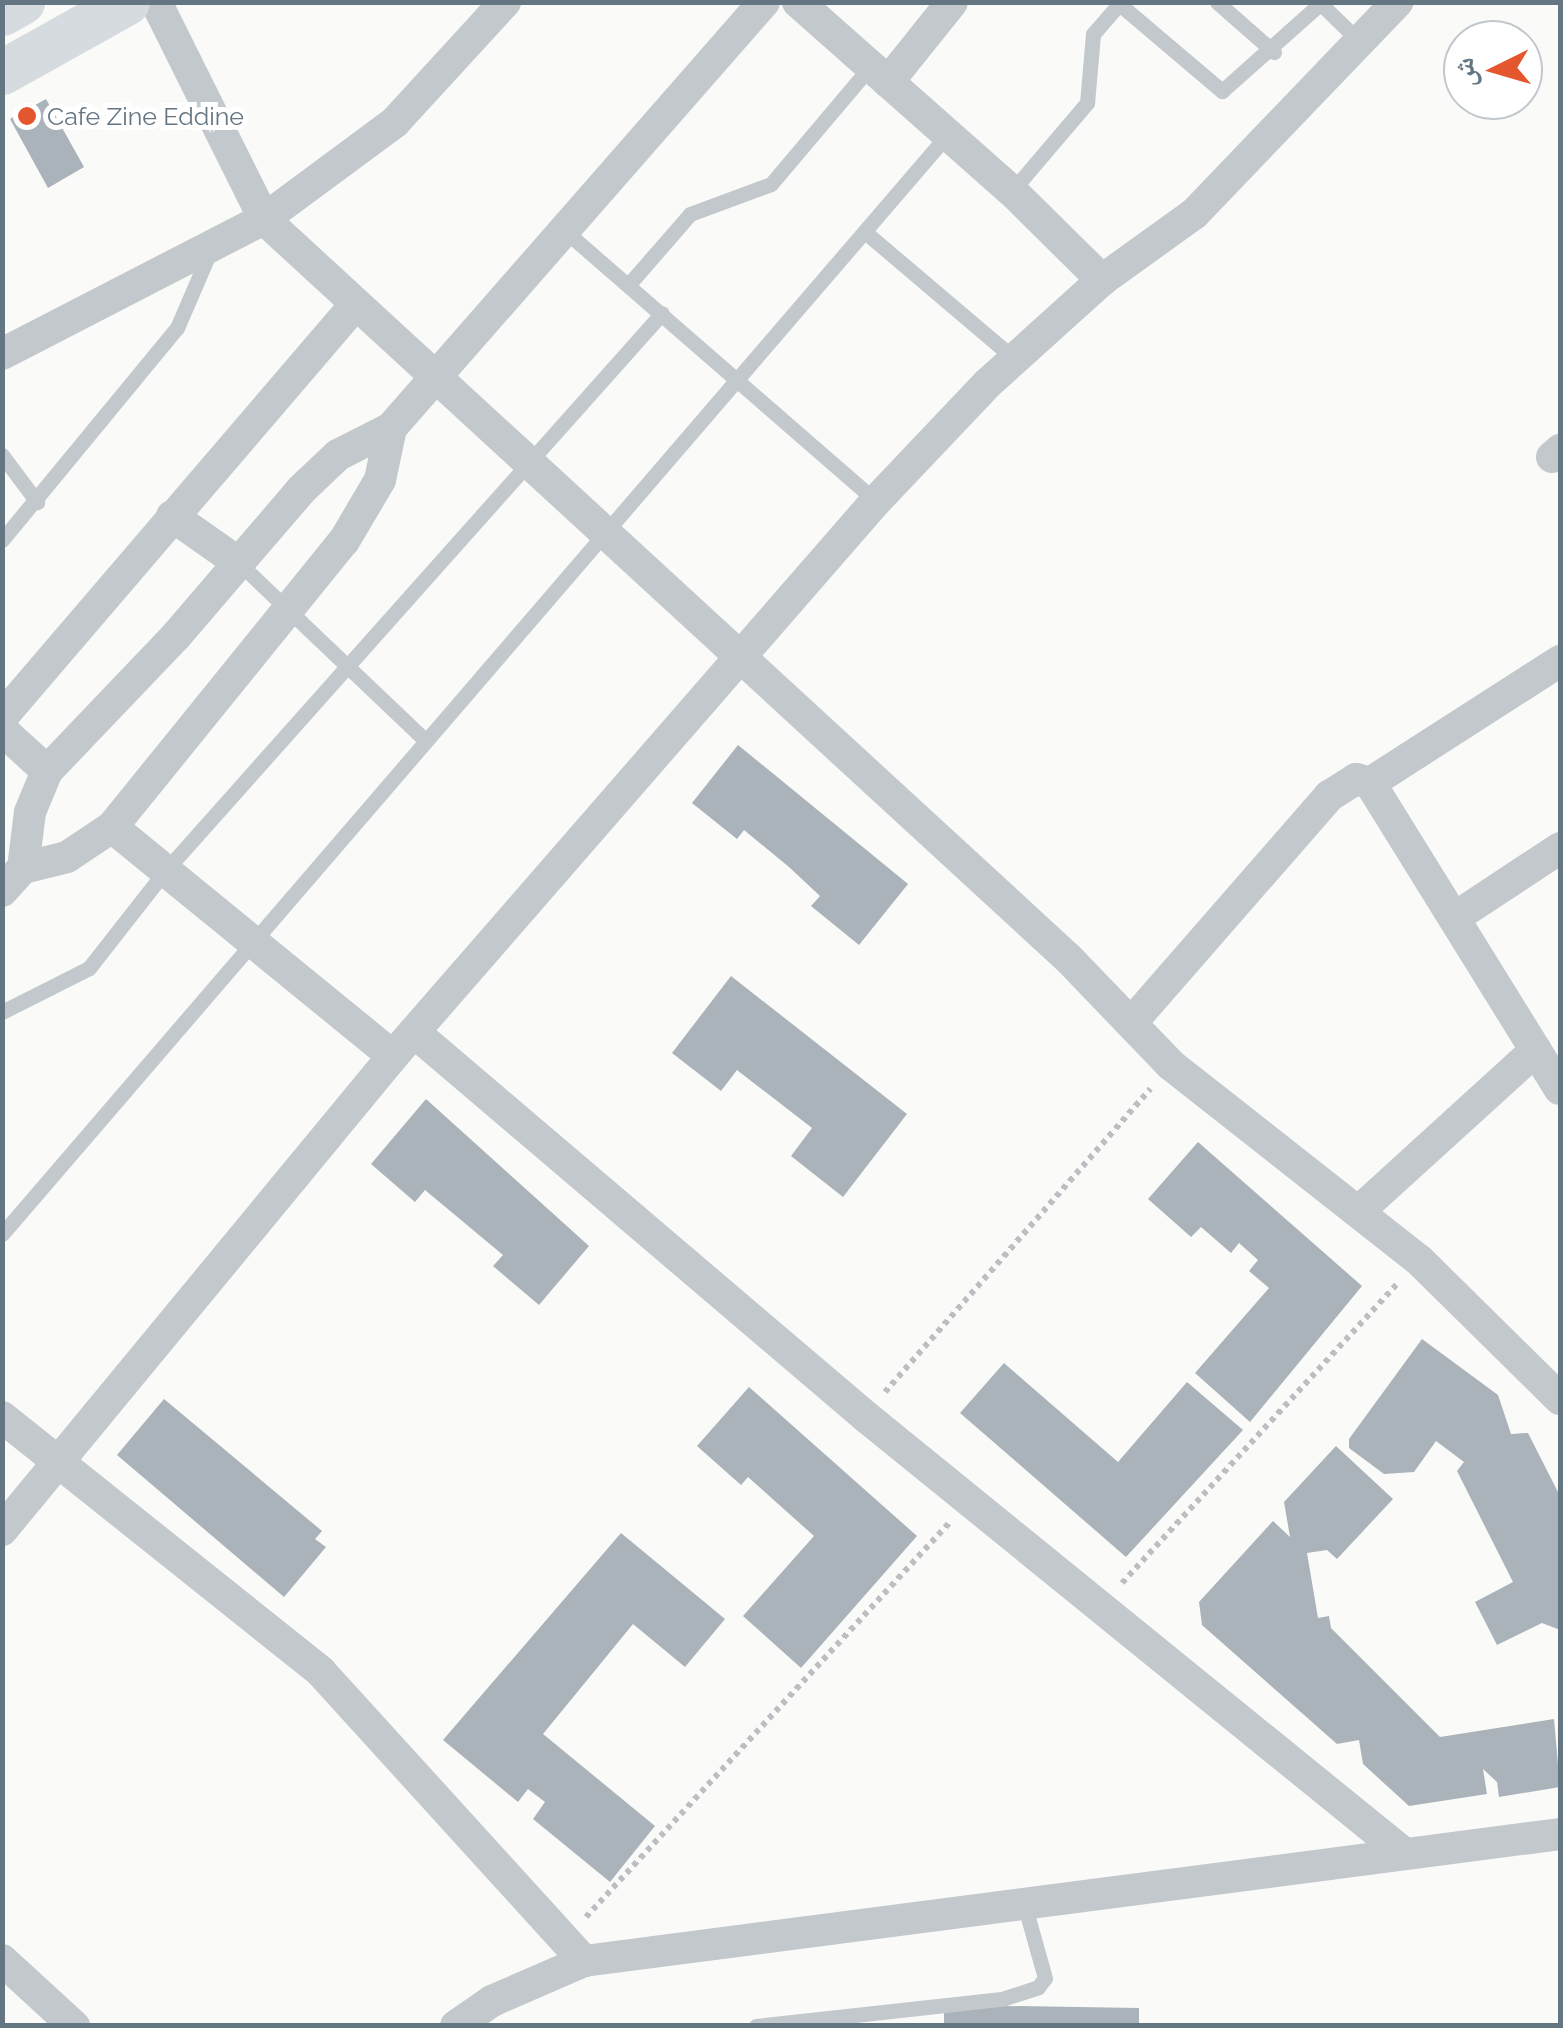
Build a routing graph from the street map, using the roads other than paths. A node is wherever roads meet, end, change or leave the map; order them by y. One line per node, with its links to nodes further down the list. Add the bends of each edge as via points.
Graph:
1 (22, 2): 12 (main road)
2 (127, 2): 15 (main road)
3 (156, 2): 19 (street)
4 (505, 2): 19 (street, via 395,122)
5 (764, 2): 20 (street)
6 (798, 2): 16 (street)
7 (952, 2): 16 (street)
8 (1216, 2): 14 (lane)
9 (1397, 2): 13 (street)
10 (1118, 3): 14 (lane, via 1222,91); 18 (lane, via 1093,34 1087,103)
11 (1321, 3): 13 (lane); 14 (lane)
12 (2, 13)
13 (1361, 43): 23 (street, via 1194,214)
14 (1274, 52)
15 (2, 72)
16 (879, 74): 17 (street); 24 (lane, via 771,184 690,214)
17 (948, 134): 18 (street); 21 (lane)
18 (1012, 191): 23 (street)
19 (264, 219): 22 (street); 25 (street)
20 (564, 230): 24 (lane); 29 (street)
21 (865, 232): 28 (lane); 30 (lane)
22 (212, 246): 27 (street); 35 (lane, via 177,328)
23 (1102, 280): 28 (street)
24 (630, 283): 26 (lane)
25 (355, 305): 29 (street); 36 (street)
26 (662, 313): 30 (lane); 33 (lane)
27 (2, 354)
28 (1015, 359): 34 (street)
29 (433, 378): 31 (street); 33 (street)
30 (737, 382): 34 (lane); 37 (lane)
31 (391, 428): 39 (street, via 338,454); 40 (street, via 380,480 344,541)
32 (2, 455): 35 (lane)
33 (528, 465): 37 (street); 43 (lane)
34 (876, 501): 41 (street)
35 (37, 502): 38 (lane)
36 (172, 516): 39 (street); 44 (street)
37 (607, 534): 41 (street); 46 (lane)
38 (2, 540)
39 (238, 563): 40 (lane); 47 (street)
40 (286, 613): 43 (lane); 49 (street)
41 (742, 656): 56 (street); 57 (street)
42 (1560, 661): 48 (street)
43 (345, 670): 46 (lane); 51 (lane)
44 (2, 717)
45 (2, 730): 47 (street)
46 (426, 740): 54 (lane)
47 (47, 771): 52 (street)
48 (1370, 783): 53 (street); 56 (street, via 1356,779 1330,796)
49 (112, 826): 51 (street); 52 (street, via 66,857)
50 (1560, 848): 53 (street)
51 (166, 870): 54 (street); 55 (lane, via 89,968)
52 (13, 879)
53 (1454, 918): 58 (street)
54 (251, 940): 57 (street); 60 (lane)
55 (2, 1012)
56 (1132, 1022): 59 (street, via 1172,1065)
57 (404, 1044): 63 (street); 66 (street)
58 (1551, 1064): 59 (street)
59 (1359, 1212): 61 (street, via 1419,1260)
60 (2, 1234)
61 (1560, 1399)
62 (2, 1417): 63 (street)
63 (61, 1464): 64 (street); 68 (street, via 321,1672)
64 (2, 1530)
65 (1560, 1834): 66 (street)
66 (1401, 1851): 67 (street)
67 (1024, 1906): 68 (street); 72 (lane, via 1046,1978 1038,1987 1002,1999)
68 (574, 1950): 71 (street)
69 (2, 1960): 70 (street)
70 (74, 2026)
71 (456, 2026)
72 (756, 2026)

